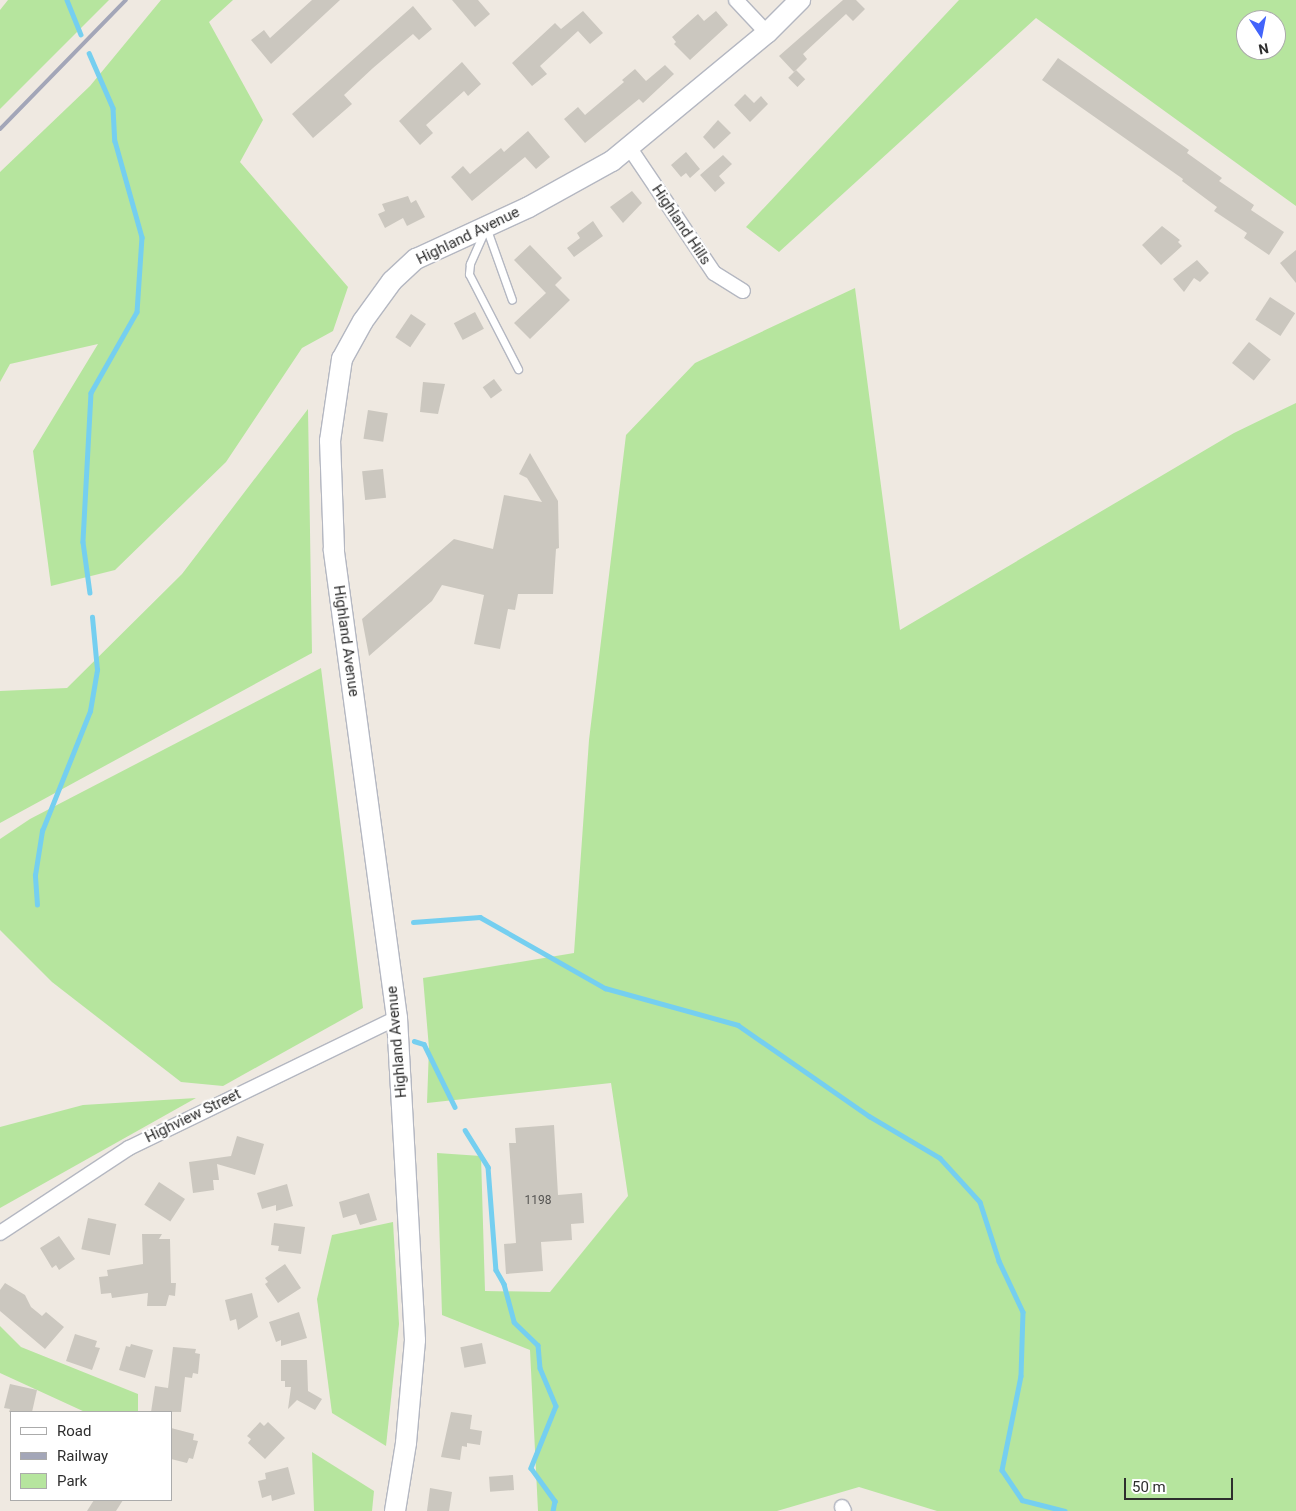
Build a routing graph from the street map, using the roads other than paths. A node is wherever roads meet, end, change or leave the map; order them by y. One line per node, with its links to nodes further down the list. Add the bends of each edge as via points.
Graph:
1 (736, 0): 3 (street)
2 (800, 0): 3 (main road, Highland Avenue)
3 (767, 33): 4 (main road, Highland Avenue)
4 (629, 147): 5 (main road, Highland Avenue, via 605,165); 6 (street, Highland Hills, via 714,273)
5 (486, 227): 7 (lane); 8 (lane, via 469,274); 9 (main road, Highland Avenue, via 416,259 392,281 363,321 342,359 330,441 334,549)
6 (744, 291)
7 (512, 300)
8 (518, 369)
9 (397, 1018): 10 (street, Highview Street, via 129,1148); 11 (main road, Highland Avenue, via 415,1340)
10 (0, 1233)
11 (396, 1511)

